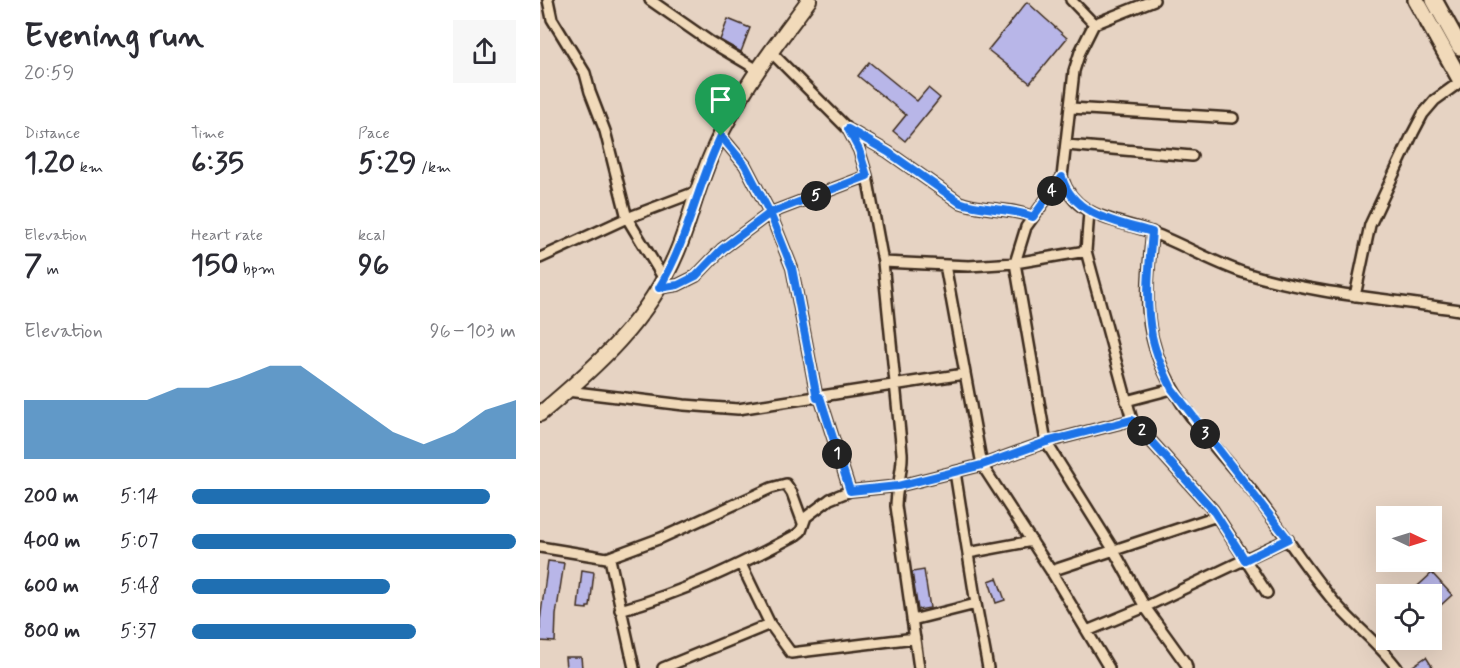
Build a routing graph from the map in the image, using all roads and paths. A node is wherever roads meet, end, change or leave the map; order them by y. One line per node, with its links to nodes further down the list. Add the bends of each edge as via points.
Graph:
1 (650, 0): 14 (street)
2 (809, 0): 13 (street)
3 (1071, 0): 11 (street)
4 (1154, 0): 11 (street)
5 (1406, 0): 10 (street)
6 (1416, 0): 10 (main road)
7 (1434, 0): 12 (main road)
8 (549, 5): 9 (street); 28 (street, via 559,34 585,73 605,131)
9 (540, 16)
10 (1427, 18): 15 (main road)
11 (1094, 24): 16 (street, via 1074,71)
12 (1460, 47)
13 (771, 52): 14 (street); 18 (street)
14 (758, 70): 19 (street)
15 (1460, 81): 36 (street, via 1435,100 1413,133 1370,225)
16 (1071, 108): 17 (street); 20 (street)
17 (1233, 118)
18 (848, 129): 22 (street); 27 (street, via 959,202)
19 (721, 136): 24 (street); 26 (street, via 745,165)
20 (1067, 145): 21 (street); 23 (street)
21 (1192, 156)
22 (867, 176): 26 (street); 32 (street)
23 (1062, 177): 25 (street, via 1070,195); 27 (street)
24 (698, 191): 28 (street); 35 (street)
25 (1089, 212): 29 (street); 30 (street)
26 (770, 213): 35 (street, via 722,249 696,276 678,285); 42 (street, via 792,268)
27 (1033, 217): 33 (street)
28 (627, 218): 31 (street); 35 (street)
29 (1152, 232): 36 (street, via 1244,273); 40 (street, via 1148,285 1152,336)
30 (1086, 251): 33 (street); 43 (street)
31 (540, 258)
32 (883, 261): 34 (street); 39 (street)
33 (1015, 263): 34 (street); 46 (street)
34 (945, 265): 38 (street)
35 (662, 283): 41 (street, via 630,331)
36 (1354, 296): 37 (street)
37 (1460, 310)
38 (964, 374): 39 (street); 47 (street)
39 (896, 385): 42 (street); 49 (street, via 903,453)
40 (1172, 389): 43 (street); 53 (street)
41 (567, 392): 42 (street, via 738,409); 44 (street)
42 (819, 397): 50 (street)
43 (1126, 401): 45 (street)
44 (540, 414)
45 (1132, 420): 46 (street); 51 (street)
46 (1046, 442): 47 (street); 56 (street)
47 (982, 465): 48 (street); 54 (street)
48 (955, 472): 49 (street); 57 (street)
49 (898, 486): 50 (street); 66 (street, via 897,515)
50 (850, 491): 52 (street, via 823,504)
51 (1217, 516): 56 (street); 59 (street)
52 (803, 523): 58 (street, via 786,484); 60 (street, via 796,535)
53 (1288, 539): 59 (street); 76 (street, via 1332,600 1385,651)
54 (1032, 541): 57 (street); 61 (street)
55 (540, 547): 58 (street)
56 (1113, 549): 61 (street); 64 (street)
57 (968, 553): 63 (street)
58 (607, 558): 65 (street)
59 (1245, 560): 62 (street); 64 (street)
60 (741, 564): 65 (street); 67 (street)
61 (1051, 571): 68 (street)
62 (1267, 593)
63 (976, 604): 66 (street); 73 (street)
64 (1145, 607): 68 (street); 75 (street)
65 (620, 610): 70 (street)
66 (912, 620): 69 (street)
67 (770, 624): 69 (street, via 791,653); 71 (street)
68 (1087, 631): 74 (street)
69 (915, 638): 72 (street)
70 (633, 668)
71 (663, 668)
72 (919, 668)
73 (988, 668)
74 (1109, 668)
75 (1187, 668)
76 (1397, 668)

